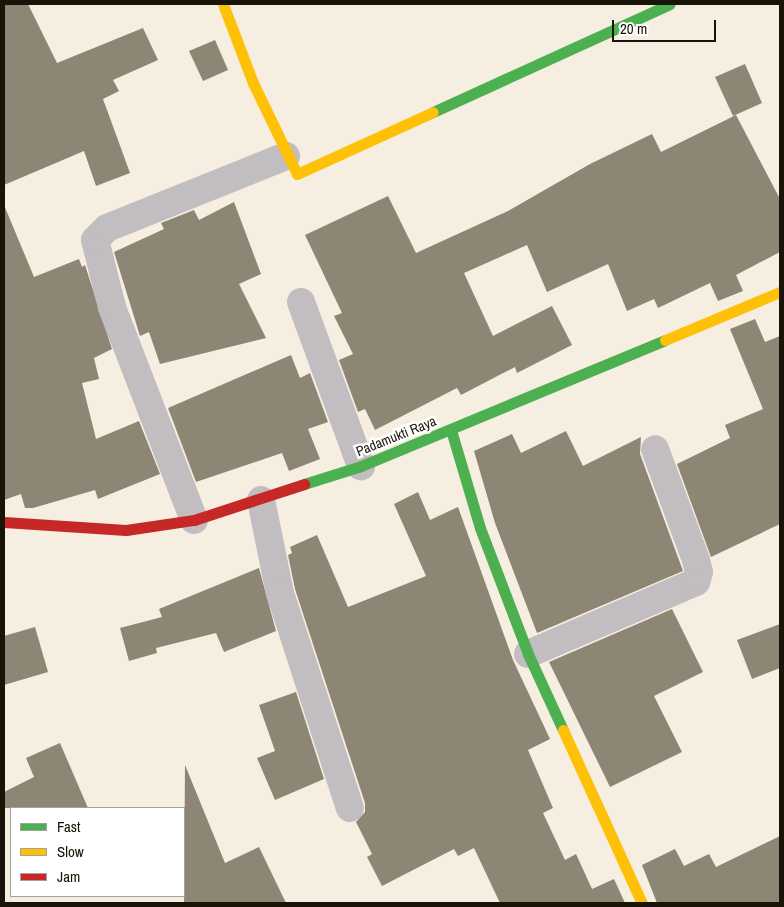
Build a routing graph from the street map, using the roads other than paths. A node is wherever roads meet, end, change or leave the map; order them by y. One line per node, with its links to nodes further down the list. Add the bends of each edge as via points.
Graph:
1 (223, 4): 3 (street)
2 (670, 4): 3 (street, via 300,173 294,173)
3 (286, 156): 10 (street, via 107,228 95,240 112,307)
4 (780, 292): 6 (street, Padamukti Raya)
5 (300, 302): 8 (street)
6 (450, 430): 8 (street, Padamukti Raya); 12 (street, via 480,528)
7 (655, 448): 12 (street, via 700,572 696,582)
8 (361, 466): 9 (street, Padamukti Raya)
9 (261, 500): 10 (street, Padamukti Raya); 13 (street, via 280,593)
10 (194, 520): 11 (street, Padamukti Raya, via 126,530)
11 (4, 522)
12 (528, 654): 14 (street)
13 (350, 808)
14 (642, 903)

